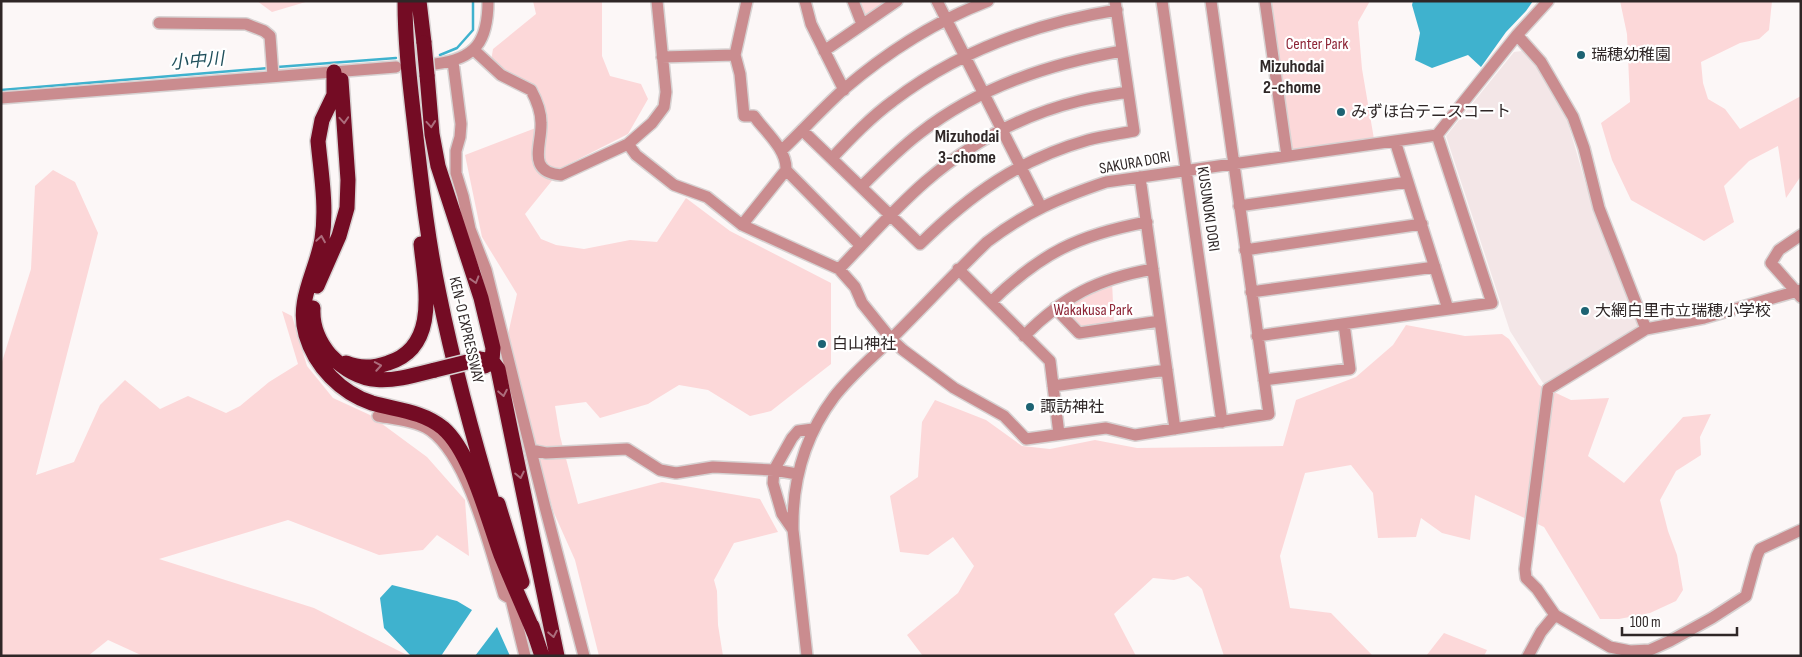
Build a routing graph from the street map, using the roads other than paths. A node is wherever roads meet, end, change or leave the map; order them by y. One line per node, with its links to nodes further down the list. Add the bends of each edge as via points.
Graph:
1 (405, 1): 24 (highway, KEN-O EXPRESSWAY)
2 (412, 1): 95 (highway, KEN-O EXPRESSWAY, via 421,148 446,302 482,450)
3 (420, 1): 30 (highway, bridge, via 424,44)
4 (488, 1): 21 (street, via 486,26)
5 (657, 1): 27 (street)
6 (747, 1): 25 (street)
7 (805, 1): 22 (street, via 811,24)
8 (853, 1): 19 (street)
9 (896, 1): 19 (street)
10 (937, 1): 17 (street)
11 (988, 1): 17 (street)
12 (1211, 1): 45 (street)
13 (1265, 1): 43 (street)
14 (1548, 1): 20 (street)
15 (1165, 2): 48 (street, KUSUNOKI DORI)
16 (1116, 6): 23 (street); 26 (street, via 1026,31)
17 (947, 20): 26 (street); 33 (street, via 897,49)
18 (159, 23): 31 (street, via 246,24 264,31 270,36)
19 (862, 24): 22 (street)
20 (1517, 35): 39 (street); 72 (street, via 1541,62 1573,117 1599,208)
21 (474, 50): 28 (street); 41 (street, via 501,75 531,90 540,112 537,159 552,174 561,175)
22 (824, 51): 33 (street)
23 (1122, 51): 34 (street); 35 (street, via 1059,64)
24 (406, 52): 76 (highway, one-way to 24, via 360,367 393,362 411,349 425,322 426,298); 92 (highway, KEN-O EXPRESSWAY, via 427,224 453,359 477,451)
25 (735, 55): 27 (street); 42 (street, via 744,116 754,116)
26 (965, 56): 35 (street); 44 (street, via 892,102)
27 (662, 57): 41 (street, via 666,92 664,107 652,123)
28 (453, 62): 30 (street); 86 (street, via 461,124 456,172 470,229 486,270)
29 (396, 67): 32 (street)
30 (431, 70): 77 (highway, one-way to 77, via 432,134 438,166 481,298 493,348)
31 (273, 71): 32 (street); 36 (street)
32 (337, 71): 76 (highway, one-way to 76, via 348,180 347,208 339,236 322,272 313,314); 76 (highway, one-way to 32, via 309,345 303,306 322,239 319,135 334,94)
33 (844, 90): 37 (street)
34 (1127, 92): 38 (street, via 1078,101); 46 (street, via 1134,131 1089,140)
35 (984, 93): 38 (street); 51 (street, via 920,132)
36 (1, 98)
37 (802, 130): 42 (street); 44 (street)
38 (1002, 130): 46 (street); 54 (street, via 955,158)
39 (1437, 135): 40 (street, SAKURA DORI); 69 (street, via 1492,303)
40 (1395, 141): 43 (street, SAKURA DORI); 50 (street)
41 (628, 144): 57 (street, via 636,155 674,185 707,197)
42 (781, 151): 47 (street)
43 (1287, 156): 45 (street, SAKURA DORI)
44 (832, 158): 51 (street)
45 (1233, 164): 48 (street, SAKURA DORI); 52 (street)
46 (1021, 166): 53 (street); 54 (street, via 988,185 920,244)
47 (786, 170): 57 (street); 59 (street)
48 (1186, 171): 49 (street, SAKURA DORI); 82 (street, KUSUNOKI DORI)
49 (1140, 177): 53 (street, SAKURA DORI, via 1106,182); 55 (street)
50 (1408, 182): 52 (street); 56 (street)
51 (861, 187): 54 (street)
52 (1239, 206): 60 (street)
53 (1041, 207): 64 (street, SAKURA DORI, via 1013,222)
54 (890, 216): 59 (street)
55 (1147, 222): 63 (street); 67 (street, via 1096,234 1058,250 1033,265)
56 (1422, 224): 60 (street); 61 (street)
57 (742, 225): 62 (street)
58 (1801, 235): 66 (street, via 1779,250 1772,263)
59 (861, 246): 62 (street)
60 (1245, 250): 65 (street)
61 (1435, 267): 65 (street); 69 (street)
62 (839, 269): 75 (street)
63 (1153, 269): 68 (street, via 1094,285); 70 (street)
64 (958, 270): 67 (street); 75 (street, SAKURA DORI)
65 (1251, 292): 74 (street)
66 (1800, 293): 72 (street)
67 (991, 302): 73 (street)
68 (1056, 308): 70 (street, via 1080,333); 73 (street)
69 (1448, 309): 71 (street)
70 (1160, 321): 78 (street)
71 (1344, 324): 74 (street); 79 (street, via 1350,369)
72 (1646, 329): 91 (street, via 1548,389 1525,570 1526,578)
73 (1024, 336): 80 (street, via 1050,361)
74 (1258, 336): 79 (street)
75 (891, 339): 83 (street, SAKURA DORI, via 834,397); 85 (street, via 954,388 1004,416 1026,439)
76 (327, 362): 77 (highway, bridge, via 368,379 390,380 436,375); 92 (highway, via 340,386 352,395 432,420 453,440 469,470)
77 (484, 363): 96 (highway, one-way to 96, via 498,369 500,375)
78 (1167, 370): 80 (street); 84 (street)
79 (1264, 380): 82 (street, via 1269,414)
80 (1053, 386): 85 (street)
81 (378, 416): 93 (street, via 428,429 444,442 459,465 487,538 504,595 511,599)
82 (1222, 422): 84 (street)
83 (813, 429): 87 (street, via 798,431); 88 (street, SAKURA DORI)
84 (1175, 429): 85 (street, via 1135,435 1106,428)
85 (1059, 434)
86 (531, 450): 87 (street, via 546,454 627,449 660,470 676,473 713,467); 97 (street)
87 (774, 470): 88 (street); 89 (street, via 773,483 782,514)
88 (797, 474): 89 (street, SAKURA DORI)
89 (793, 530): 98 (street, SAKURA DORI)
90 (1801, 530): 91 (street, via 1760,549 1746,596 1712,618 1650,650 1610,647)
91 (1555, 615): 99 (street)
92 (535, 635): 94 (highway, KEN-O EXPRESSWAY)
93 (525, 656)
94 (542, 656)
95 (546, 656)
96 (557, 656)
97 (584, 656)
98 (807, 656)
99 (1528, 656)

